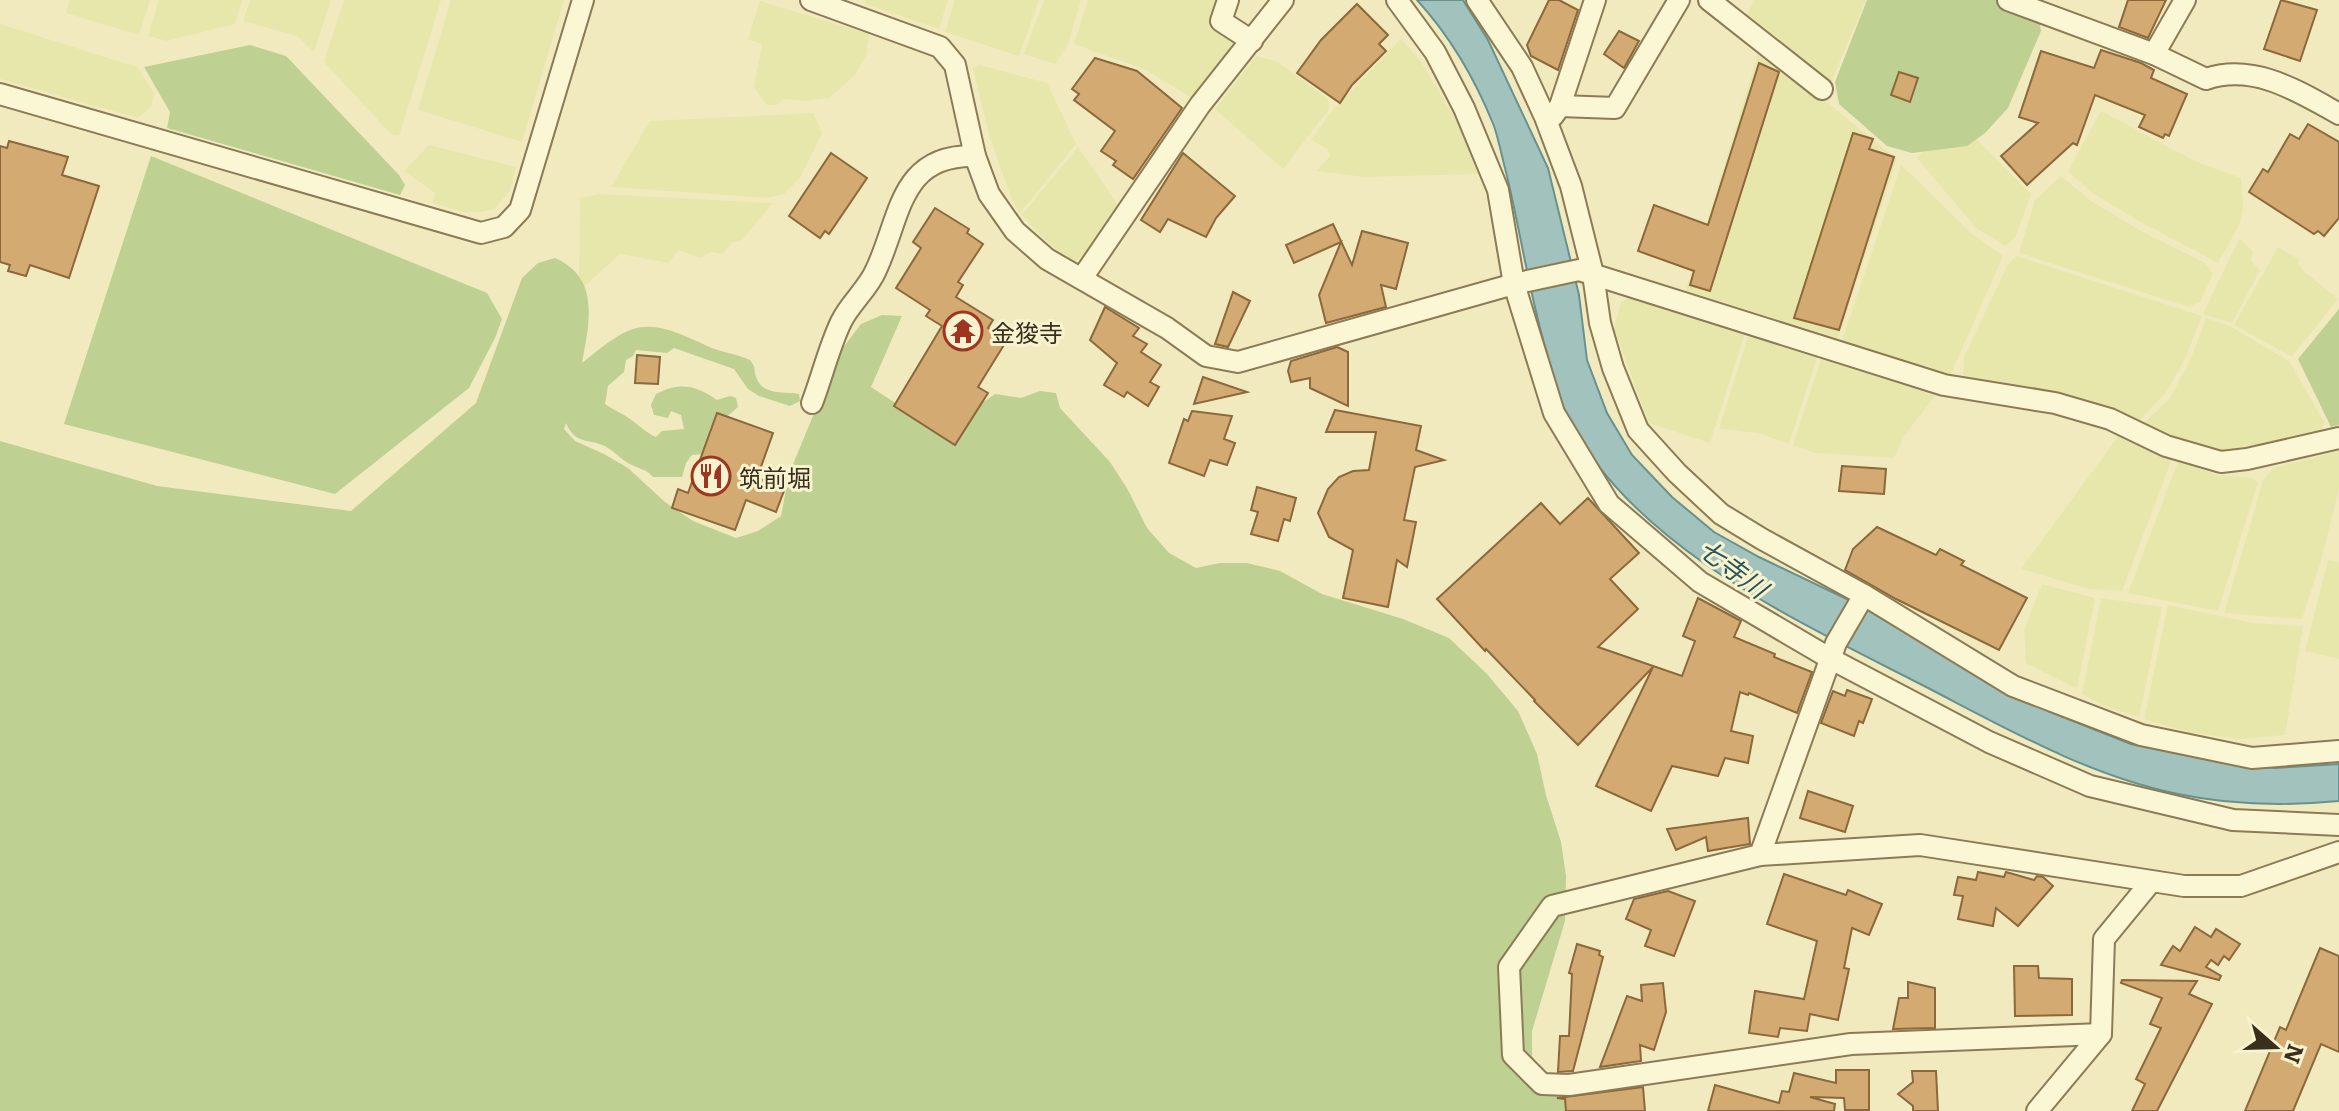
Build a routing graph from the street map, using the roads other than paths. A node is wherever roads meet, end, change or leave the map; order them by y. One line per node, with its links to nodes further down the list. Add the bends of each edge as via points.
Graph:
1 (583, 0): 16 (street, via 520,210 504,227 481,233)
2 (1228, 0): 13 (street, via 1221,21)
3 (1283, 0): 13 (street)
4 (1397, 0): 23 (street, via 1435,52 1464,108 1498,190)
5 (1477, 0): 19 (street, via 1522,67)
6 (1595, 0): 17 (street)
7 (1679, 0): 17 (street, via 1615,108)
8 (1709, 0): 15 (street)
9 (2008, 0): 12 (street)
10 (2185, 0): 14 (street)
11 (815, 1): 20 (street, via 940,47 955,65)
12 (2044, 6): 14 (street)
13 (1252, 41): 22 (street, via 1200,105)
14 (2154, 54): 18 (street, via 2206,79 2223,73 2269,78)
15 (1822, 89)
16 (0, 94)
17 (1560, 106): 19 (street)
18 (2339, 114)
19 (1548, 124): 21 (street, via 1571,186)
20 (975, 156): 22 (street, via 989,194 1015,231 1047,259); 24 (street, via 952,155 917,177 895,215 876,272 842,320)
21 (1586, 272): 23 (street); 25 (street, via 1944,385 2110,419 2166,446 2221,462); 26 (street, via 1613,368 1638,430 1721,514)
22 (1082, 278): 23 (street, via 1206,356 1238,362)
23 (1521, 283): 27 (street, via 1554,413 1609,504 1700,582)
24 (812, 403)
25 (2339, 438)
26 (1862, 598): 27 (street); 28 (street, via 2013,686 2141,735 2252,758)
27 (1833, 651): 29 (street, via 1989,742 2090,786 2233,820); 31 (street)
28 (2339, 751)
29 (2339, 825)
30 (2339, 852): 32 (street, via 2241,886)
31 (1760, 855): 32 (street, via 1920,845); 33 (street, via 1552,906 1509,967 1513,1055 1542,1084 1569,1085 1851,1044)
32 (2150, 883): 33 (street, via 2104,939)
33 (2101, 1034): 34 (street)
34 (2037, 1111)

